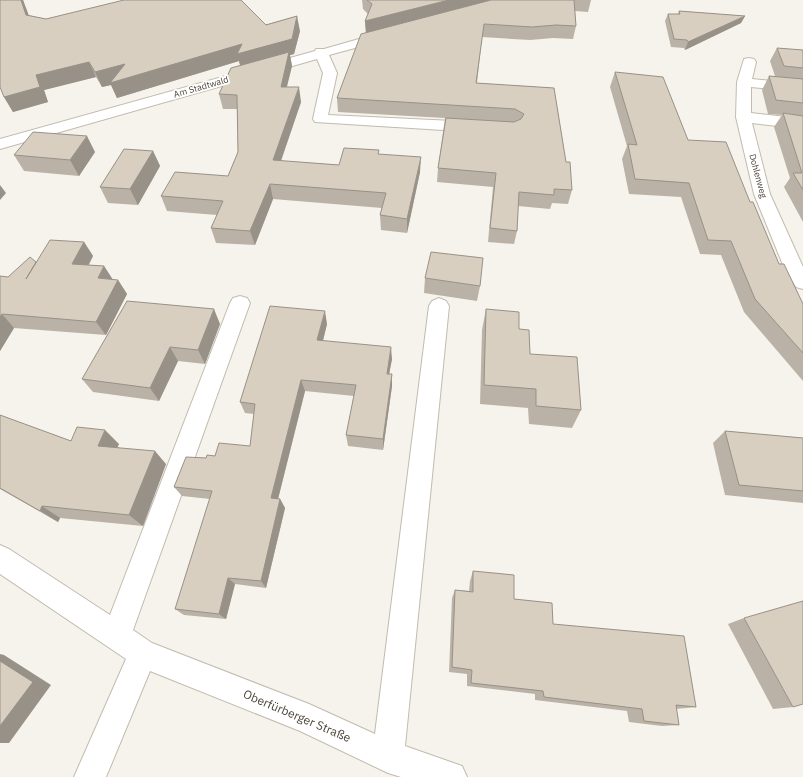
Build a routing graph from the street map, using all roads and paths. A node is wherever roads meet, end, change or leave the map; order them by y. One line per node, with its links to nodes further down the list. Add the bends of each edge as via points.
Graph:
1 (397, 32): 2 (street, Am Stadtwald)
2 (321, 52): 8 (street, via 330,73 320,119); 9 (street, Am Stadtwald)
3 (749, 62): 4 (street, Dohlenweg)
4 (744, 82): 5 (street); 6 (street, Dohlenweg)
5 (803, 88)
6 (743, 117): 7 (street); 10 (street, Dohlenweg, via 762,194 792,265)
7 (803, 124)
8 (489, 128)
9 (0, 144)
10 (803, 282)
11 (240, 303): 14 (street)
12 (439, 306): 16 (street)
13 (0, 558): 14 (street, Oberfürberger Straße)
14 (116, 637): 15 (street, Oberfürberger Straße)
15 (142, 654): 16 (street, Oberfürberger Straße, via 309,720); 17 (street)
16 (388, 757): 18 (street, Oberfürberger Straße)
17 (90, 777)
18 (451, 777)

